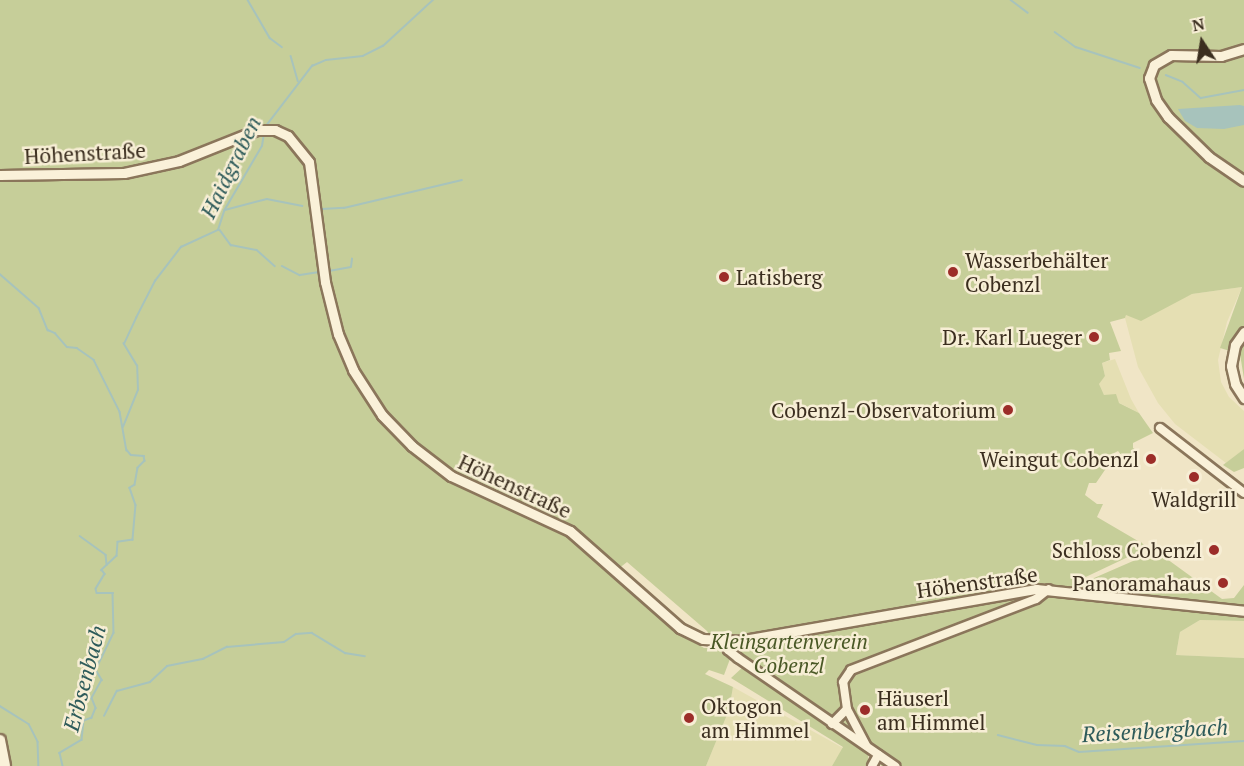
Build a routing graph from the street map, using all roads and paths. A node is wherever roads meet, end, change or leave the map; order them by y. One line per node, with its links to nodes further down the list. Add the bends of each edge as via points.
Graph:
1 (1244, 49): 3 (street, via 1221,56 1171,55 1154,65 1149,78 1156,100 1175,124 1209,157)
2 (0, 176): 10 (street, Höhenstraße, via 102,175 146,169 179,161 250,132 280,132 297,143 309,162 328,298 345,351 370,398 398,433 461,482 570,531 686,632)
3 (1244, 181)
4 (1244, 332): 5 (street, via 1235,345 1231,366 1235,384)
5 (1244, 398)
6 (1160, 428): 7 (street)
7 (1244, 493)
8 (1049, 589): 9 (street, Höhenstraße); 10 (street, Höhenstraße, via 1004,592); 11 (street, via 1033,601 854,668 843,682)
9 (1244, 611)
10 (726, 642): 12 (street, via 728,650)
11 (848, 709): 12 (street); 14 (street)
12 (832, 724): 14 (street)
13 (0, 740): 16 (main road)
14 (869, 748): 15 (street)
15 (878, 756): 17 (street); 18 (street)
16 (4, 766)
17 (872, 766)
18 (895, 766)

